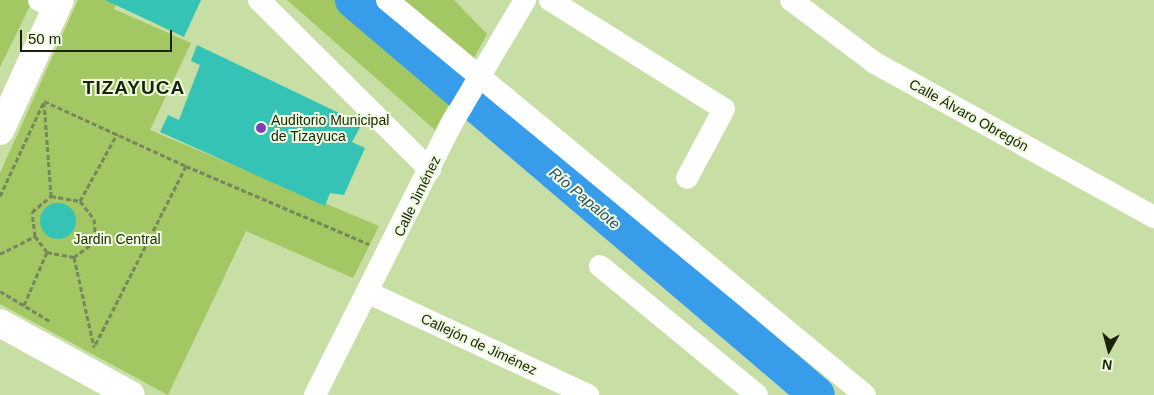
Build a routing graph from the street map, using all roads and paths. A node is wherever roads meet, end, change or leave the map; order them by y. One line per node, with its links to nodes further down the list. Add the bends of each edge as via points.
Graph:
1 (259, 0): 12 (street)
2 (387, 0): 7 (street)
3 (525, 0): 7 (street, Calle Jiménez)
4 (550, 0): 13 (street, via 724,109)
5 (792, 0): 17 (street, Calle Álvaro Obregón, via 875,63)
6 (51, 3): 9 (street)
7 (478, 77): 12 (street, Calle Jiménez); 35 (street)
8 (44, 101): 10 (path); 14 (path); 15 (path)
9 (0, 131)
10 (117, 134): 11 (path); 16 (path)
11 (186, 166): 20 (path); 30 (path)
12 (430, 170): 20 (street, Calle Jiménez)
13 (687, 178)
14 (0, 196)
15 (51, 196): 16 (path); 18 (path, via 32,212)
16 (80, 201): 22 (path, via 94,220 96,241)
17 (1154, 217)
18 (35, 236): 19 (path); 21 (path)
19 (47, 252): 22 (path); 26 (path)
20 (389, 252): 25 (street, Calle Jiménez)
21 (0, 254)
22 (74, 257): 30 (path)
23 (600, 266): 34 (street)
24 (0, 292): 26 (path)
25 (369, 293): 32 (street, Calle Jiménez); 33 (street, Callejón de Jiménez)
26 (24, 305): 28 (path)
27 (0, 323): 31 (street)
28 (55, 324)
29 (86, 342): 30 (path)
30 (94, 347)
31 (131, 395)
32 (315, 395)
33 (588, 395)
34 (757, 395)
35 (865, 395)

